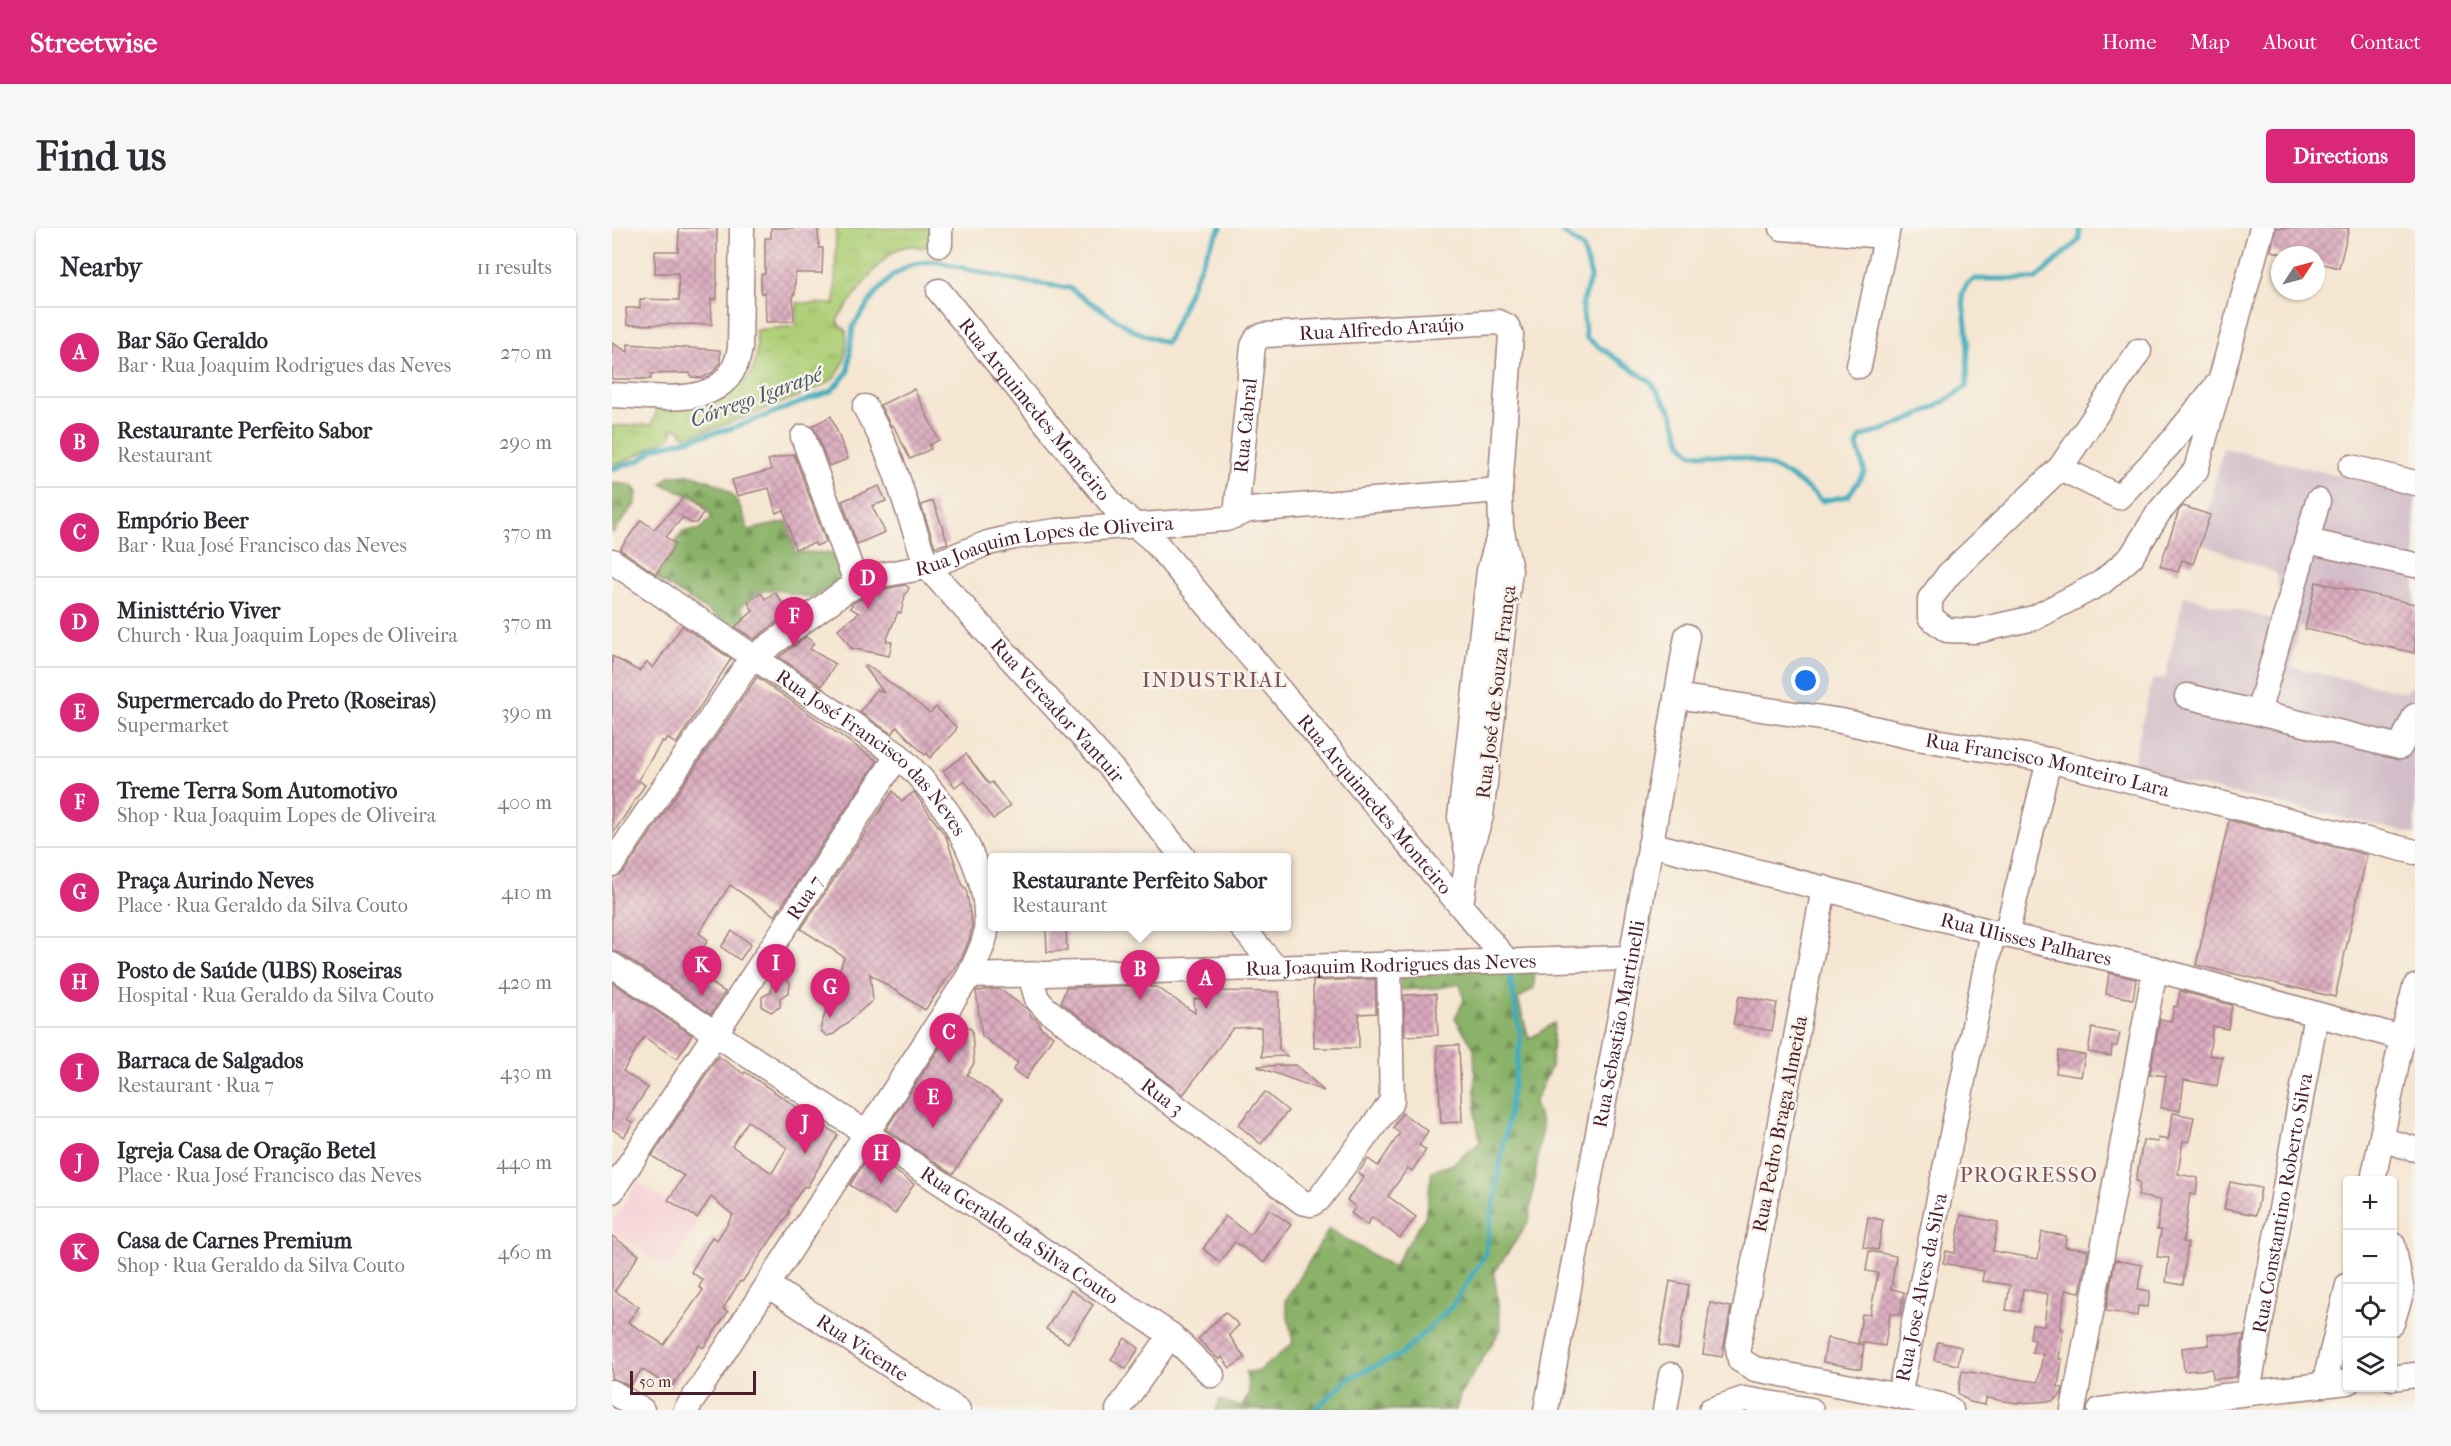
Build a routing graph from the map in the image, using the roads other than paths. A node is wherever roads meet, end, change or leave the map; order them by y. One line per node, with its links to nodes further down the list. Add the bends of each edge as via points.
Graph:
1 (742, 228): 11 (street, via 740,348 731,374 713,391 692,396)
2 (1782, 228): 4 (street)
3 (2262, 228): 10 (street)
4 (1887, 232): 9 (street)
5 (939, 291): 20 (street, Rua Arquimedes Monteiro, via 1115,508)
6 (1507, 326): 7 (street, Rua Alfredo Araújo, via 1498,322); 17 (street, Rua José de Souza França, via 1511,335)
7 (1257, 338): 19 (street, Rua Cabral, via 1253,346)
8 (2139, 351): 15 (street)
9 (1859, 366)
10 (2222, 378): 15 (street, via 2168,446 2119,497); 15 (street, via 2196,470 2159,512 2131,557 2101,583 2034,618 1976,631 1947,630 1930,617 1930,599 1949,574)
11 (612, 395)
12 (865, 407): 24 (street, via 895,471)
13 (803, 437): 25 (street)
14 (2351, 467): 16 (street)
15 (2060, 468)
16 (2415, 483)
17 (1500, 490): 19 (street, Rua Joaquim Lopes de Oliveira, via 1249,510); 39 (street, Rua José de Souza França, via 1501,527 1489,571 1460,817 1468,856)
18 (2318, 501): 21 (street)
19 (1236, 515): 20 (street, Rua Joaquim Lopes de Oliveira, via 1226,519)
20 (1134, 525): 24 (street, Rua Joaquim Lopes de Oliveira, via 1014,537); 39 (street, Rua Arquimedes Monteiro, via 1154,541)
21 (2307, 541): 23 (street); 30 (street)
22 (612, 561): 27 (street, Rua José Francisco das Neves)
23 (2415, 565)
24 (927, 567): 25 (street, Rua Joaquim Lopes de Oliveira, via 876,576); 36 (street, Rua Vereador Vantuir, via 1111,768)
25 (857, 585): 27 (street, Rua Joaquim Lopes de Oliveira)
26 (1686, 636): 28 (street, Rua Sebastião Martinelli)
27 (754, 658): 32 (street, Rua José Francisco das Neves); 37 (street, Rua Joaquim Lopes de Oliveira)
28 (1676, 696): 33 (street, Rua Francisco Monteiro Lara); 34 (street, Rua Sebastião Martinelli)
29 (2187, 696): 30 (street)
30 (2258, 713): 31 (street, via 2400,747)
31 (2415, 716)
32 (898, 755): 49 (street, Rua José Francisco das Neves, via 927,783 954,821 982,883 987,913 985,937); 52 (street, Rua 7)
33 (2049, 760): 35 (street, Rua Francisco Monteiro Lara); 41 (street, Rua Jose Alves da Silva)
34 (1650, 844): 38 (street, Rua Ulisses Palhares); 42 (street, Rua Sebastião Martinelli)
35 (2415, 852)
36 (1180, 853)
37 (612, 864)
38 (1824, 888): 41 (street, Rua Ulisses Palhares); 74 (street, Rua Pedro Braga Almeida, via 1738,1347 1740,1360 1755,1370)
39 (1461, 905): 43 (street, Rua Arquimedes Monteiro)
40 (1244, 931): 46 (street)
41 (1999, 933): 47 (street, Rua Ulisses Palhares); 74 (street, Rua Jose Alves da Silva)
42 (1631, 958): 43 (street, Rua Joaquim Rodrigues das Neves); 80 (street, Rua Sebastião Martinelli)
43 (1508, 961): 44 (street, Rua Joaquim Rodrigues das Neves)
44 (1389, 963): 46 (street, Rua Joaquim Rodrigues das Neves); 48 (street, Rua 3, via 1392,1101 1319,1199 1311,1204 1302,1202 1045,1008 1037,999)
45 (612, 965): 52 (street, Rua Geraldo da Silva Couto)
46 (1275, 967): 48 (street, Rua Joaquim Rodrigues das Neves)
47 (2155, 969): 51 (street, Rua Ulisses Palhares); 85 (street)
48 (1030, 975): 49 (street, Rua Joaquim Rodrigues das Neves)
49 (969, 976): 54 (street, Rua José Francisco das Neves)
50 (2415, 987): 53 (street)
51 (2316, 1015): 53 (street, Rua Ulisses Palhares); 73 (street, Rua Constantino Roberto Silva)
52 (714, 1034): 54 (street, Rua Geraldo da Silva Couto); 58 (street, Rua 7)
53 (2405, 1051): 55 (street)
54 (867, 1134): 62 (street, Rua José Francisco das Neves); 65 (street, Rua Geraldo da Silva Couto)
55 (2383, 1140): 56 (street); 57 (street)
56 (2415, 1149)
57 (2374, 1176)
58 (612, 1191)
59 (2397, 1245): 60 (street)
60 (2415, 1247)
61 (2397, 1265): 64 (street, via 2402,1291)
62 (769, 1286): 77 (street, Rua José Francisco das Neves); 78 (street, Rua Vicente)
63 (2343, 1306): 71 (street)
64 (2397, 1307)
65 (1172, 1335): 66 (street, Rua Geraldo da Silva Couto); 79 (street)
66 (1212, 1375)
67 (1671, 1375): 81 (street)
68 (2415, 1375): 69 (street)
69 (2397, 1377)
70 (2343, 1383): 71 (street)
71 (2324, 1385): 73 (street)
72 (612, 1392): 76 (street)
73 (2248, 1392): 75 (street)
74 (1899, 1396): 84 (street)
75 (2179, 1405): 86 (street)
76 (642, 1410)
77 (686, 1410)
78 (958, 1410)
79 (1118, 1410)
80 (1546, 1410)
81 (1665, 1410)
82 (1711, 1410): 83 (street, via 1744,1399)
83 (1811, 1410)
84 (1951, 1410)
85 (2073, 1410)
86 (2100, 1410)

